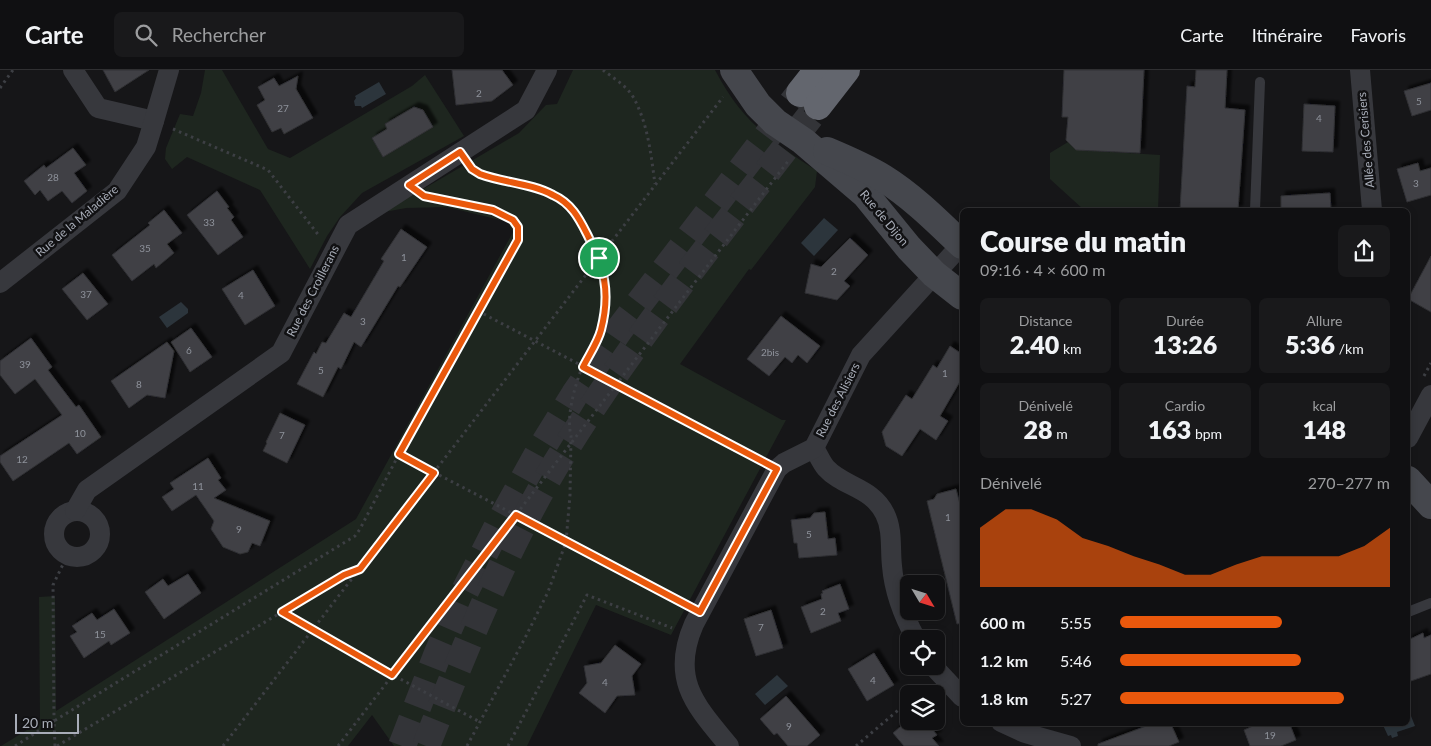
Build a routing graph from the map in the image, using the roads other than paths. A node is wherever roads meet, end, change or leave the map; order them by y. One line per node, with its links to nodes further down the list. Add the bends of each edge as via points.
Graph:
1 (73, 70): 9 (street, via 98,108)
2 (169, 70): 9 (street, Rue de la Maladière)
3 (547, 70): 23 (street, Rue des Croillerans, via 526,110 348,225 281,353 87,490)
4 (818, 70): 5 (highway, via 809,100)
5 (846, 70)
6 (1360, 70): 12 (street, Allée des Cerisiers)
7 (736, 73): 10 (street, Rue de Dijon, via 758,105 775,122)
8 (1260, 82): 11 (lane)
9 (154, 122): 16 (street, Rue de la Maladière, via 146,147 117,190)
10 (803, 141): 13 (street, Rue de Dijon, via 884,178); 15 (street, Rue de Dijon, via 865,194)
11 (1255, 208)
12 (1372, 208)
13 (960, 242)
14 (960, 246): 15 (street, Rue des Alisiers)
15 (934, 274): 17 (street, Rue de Dijon); 20 (street, Rue des Alisiers, via 861,355)
16 (0, 283)
17 (960, 294)
18 (1431, 395): 19 (street)
19 (1410, 434)
20 (814, 448): 26 (street, via 825,467 869,494 882,508 890,525 894,578); 30 (street, Rue des Alisiers, via 777,469 689,636 684,672 690,694)
21 (1410, 482): 22 (street)
22 (1431, 505)
23 (75, 511): 23 (street, Rue des Croillerans, via 96,520 100,534 96,549 75,558 67,556 56,546 54,530 61,517)
24 (1431, 603): 25 (lane)
25 (1410, 611)
26 (912, 630)
27 (941, 675): 28 (street)
28 (960, 695)
29 (1010, 726): 31 (street)
30 (729, 746)
31 (1071, 746)

